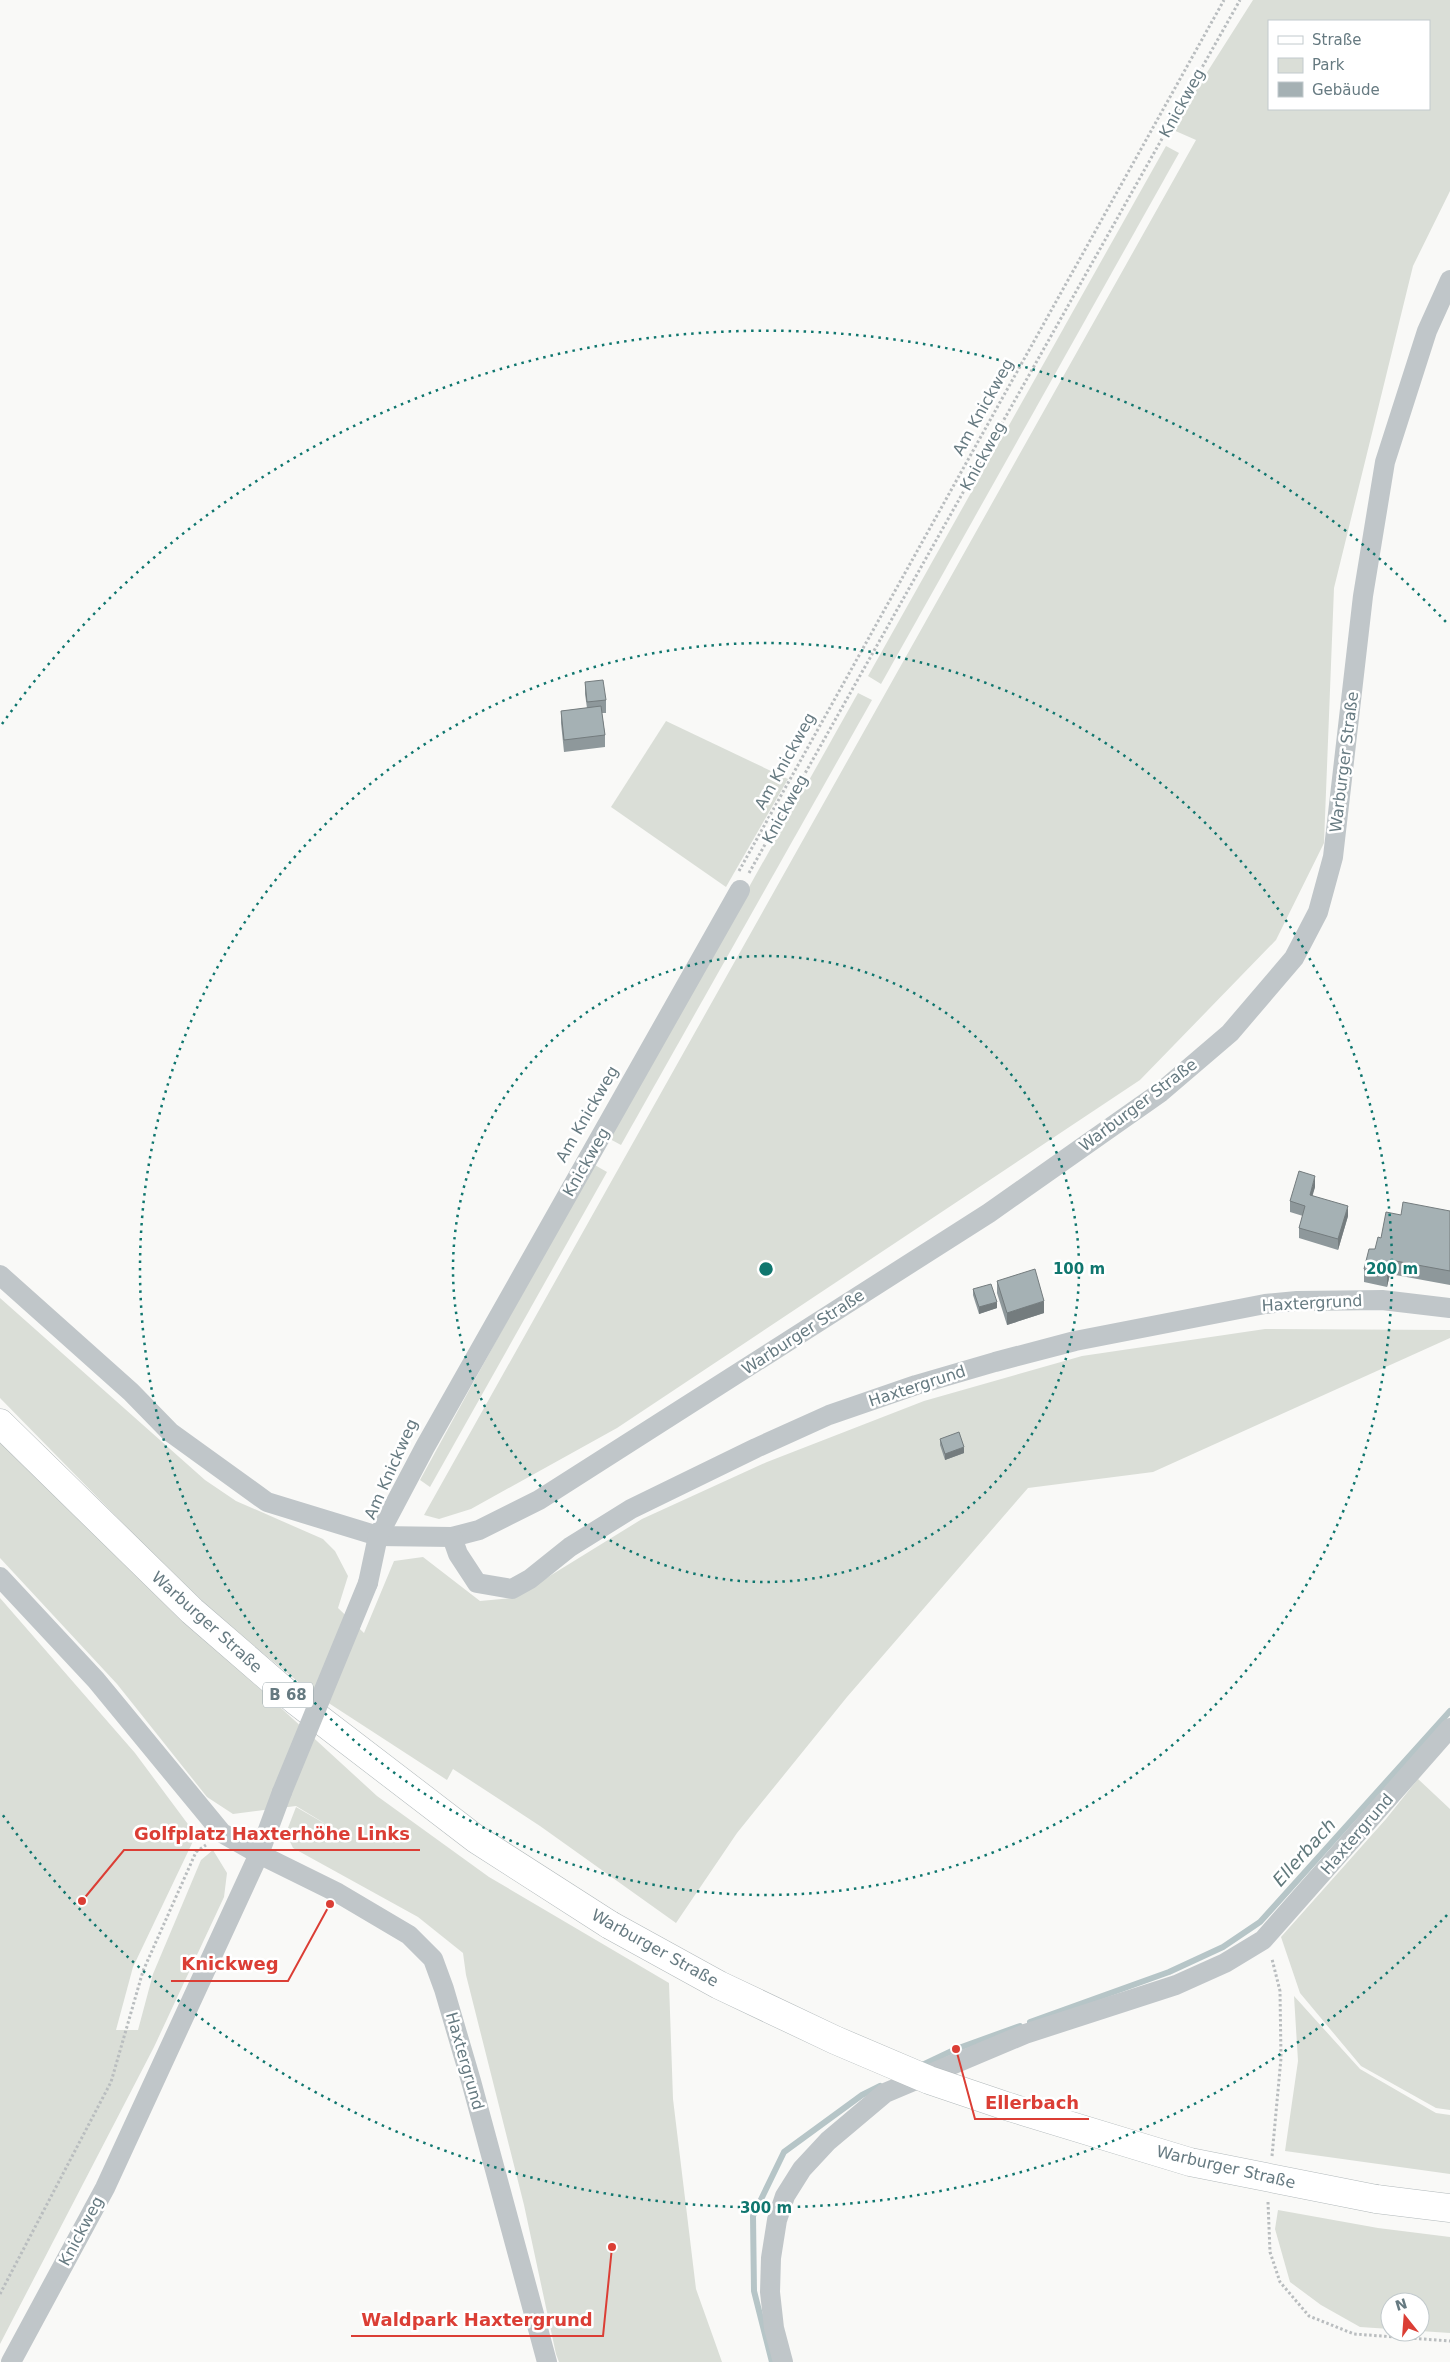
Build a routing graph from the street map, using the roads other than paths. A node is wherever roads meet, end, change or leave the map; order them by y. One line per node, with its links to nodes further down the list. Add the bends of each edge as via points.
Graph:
1 (1450, 280): 7 (street, Warburger Straße, via 1427,331 1385,462 1363,596 1333,857 1318,912 1294,958 1230,1033 1161,1092 989,1213 539,1500 479,1530)
2 (738, 883): 6 (street, Knickweg)
3 (0, 1275): 6 (street, Warburger Straße, via 131,1392 170,1432 267,1502)
4 (1450, 1308): 7 (street, Haxtergrund, via 1382,1300 1265,1304 1075,1341 916,1385 829,1415 630,1509 512,1589 477,1583 458,1554)
5 (0, 1423): 11 (main road, Warburger Straße / B 68, bridge, via 192,1611 296,1701 476,1839 610,1925 719,1985 929,2080 1006,2106 1190,2162 1376,2199)
6 (378, 1536): 7 (street, Warburger Straße); 10 (street, Knickweg, bridge, via 368,1583)
7 (452, 1537)
8 (0, 1576): 10 (street, Haxtergrund, via 96,1680 222,1832)
9 (1450, 1728): 14 (street, Haxtergrund, via 1263,1940 1225,1963 1176,1985 1025,2034 885,2094 828,2141 784,2196 776,2220 770,2292 774,2328)
10 (259, 1854): 12 (street, Knickweg, via 105,2188); 13 (street, Haxtergrund, via 338,1893 409,1935 433,1959 464,2054)
11 (1450, 2208)
12 (11, 2362)
13 (547, 2362)
14 (783, 2362)

